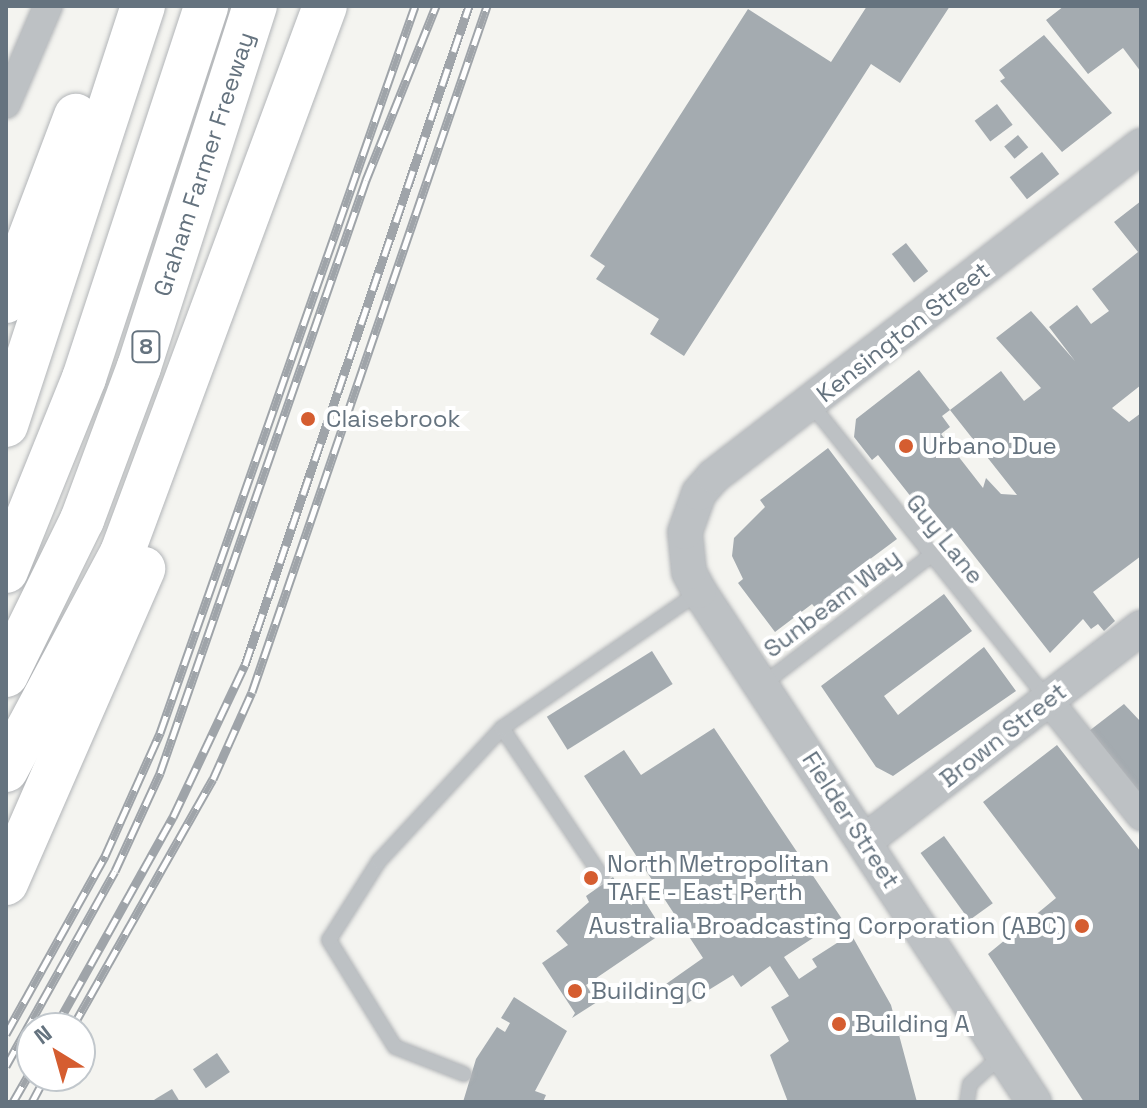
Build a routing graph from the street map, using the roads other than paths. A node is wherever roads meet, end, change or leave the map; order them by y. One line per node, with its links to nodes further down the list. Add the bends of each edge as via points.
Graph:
1 (48, 6): 7 (street)
2 (119, 6): 10 (highway)
3 (143, 6): 12 (highway)
4 (206, 6): 15 (highway, Graham Farmer Freeway / 8, via 84,378)
5 (255, 6): 18 (highway, Graham Farmer Freeway / 8, via 139,367 82,520)
6 (325, 6): 9 (highway)
7 (6, 104)
8 (1141, 146): 11 (street, Kensington Street)
9 (227, 282): 22 (highway, via 122,553); 26 (highway, via 145,564)
10 (6, 301)
11 (811, 404): 13 (street, Kensington Street, via 714,476 699,493); 14 (lane, Guy Lane)
12 (6, 425)
13 (685, 532): 16 (street, Fielder Street)
14 (929, 557): 19 (lane, Sunbeam Way); 20 (lane, Guy Lane)
15 (6, 571)
16 (699, 591): 19 (street, Fielder Street); 21 (lane)
17 (1141, 628): 20 (street, Brown Street)
18 (6, 675)
19 (762, 685): 24 (street, Fielder Street)
20 (1048, 700): 23 (street); 24 (street, Brown Street)
21 (502, 728): 25 (lane); 28 (lane, via 379,861 329,940 395,1047)
22 (6, 770)
23 (1141, 816)
24 (865, 841): 27 (street, Fielder Street)
25 (602, 877)
26 (6, 883)
27 (1003, 1054): 29 (lane, via 970,1084); 30 (street, Fielder Street)
28 (464, 1074)
29 (967, 1102)
30 (1034, 1102)

